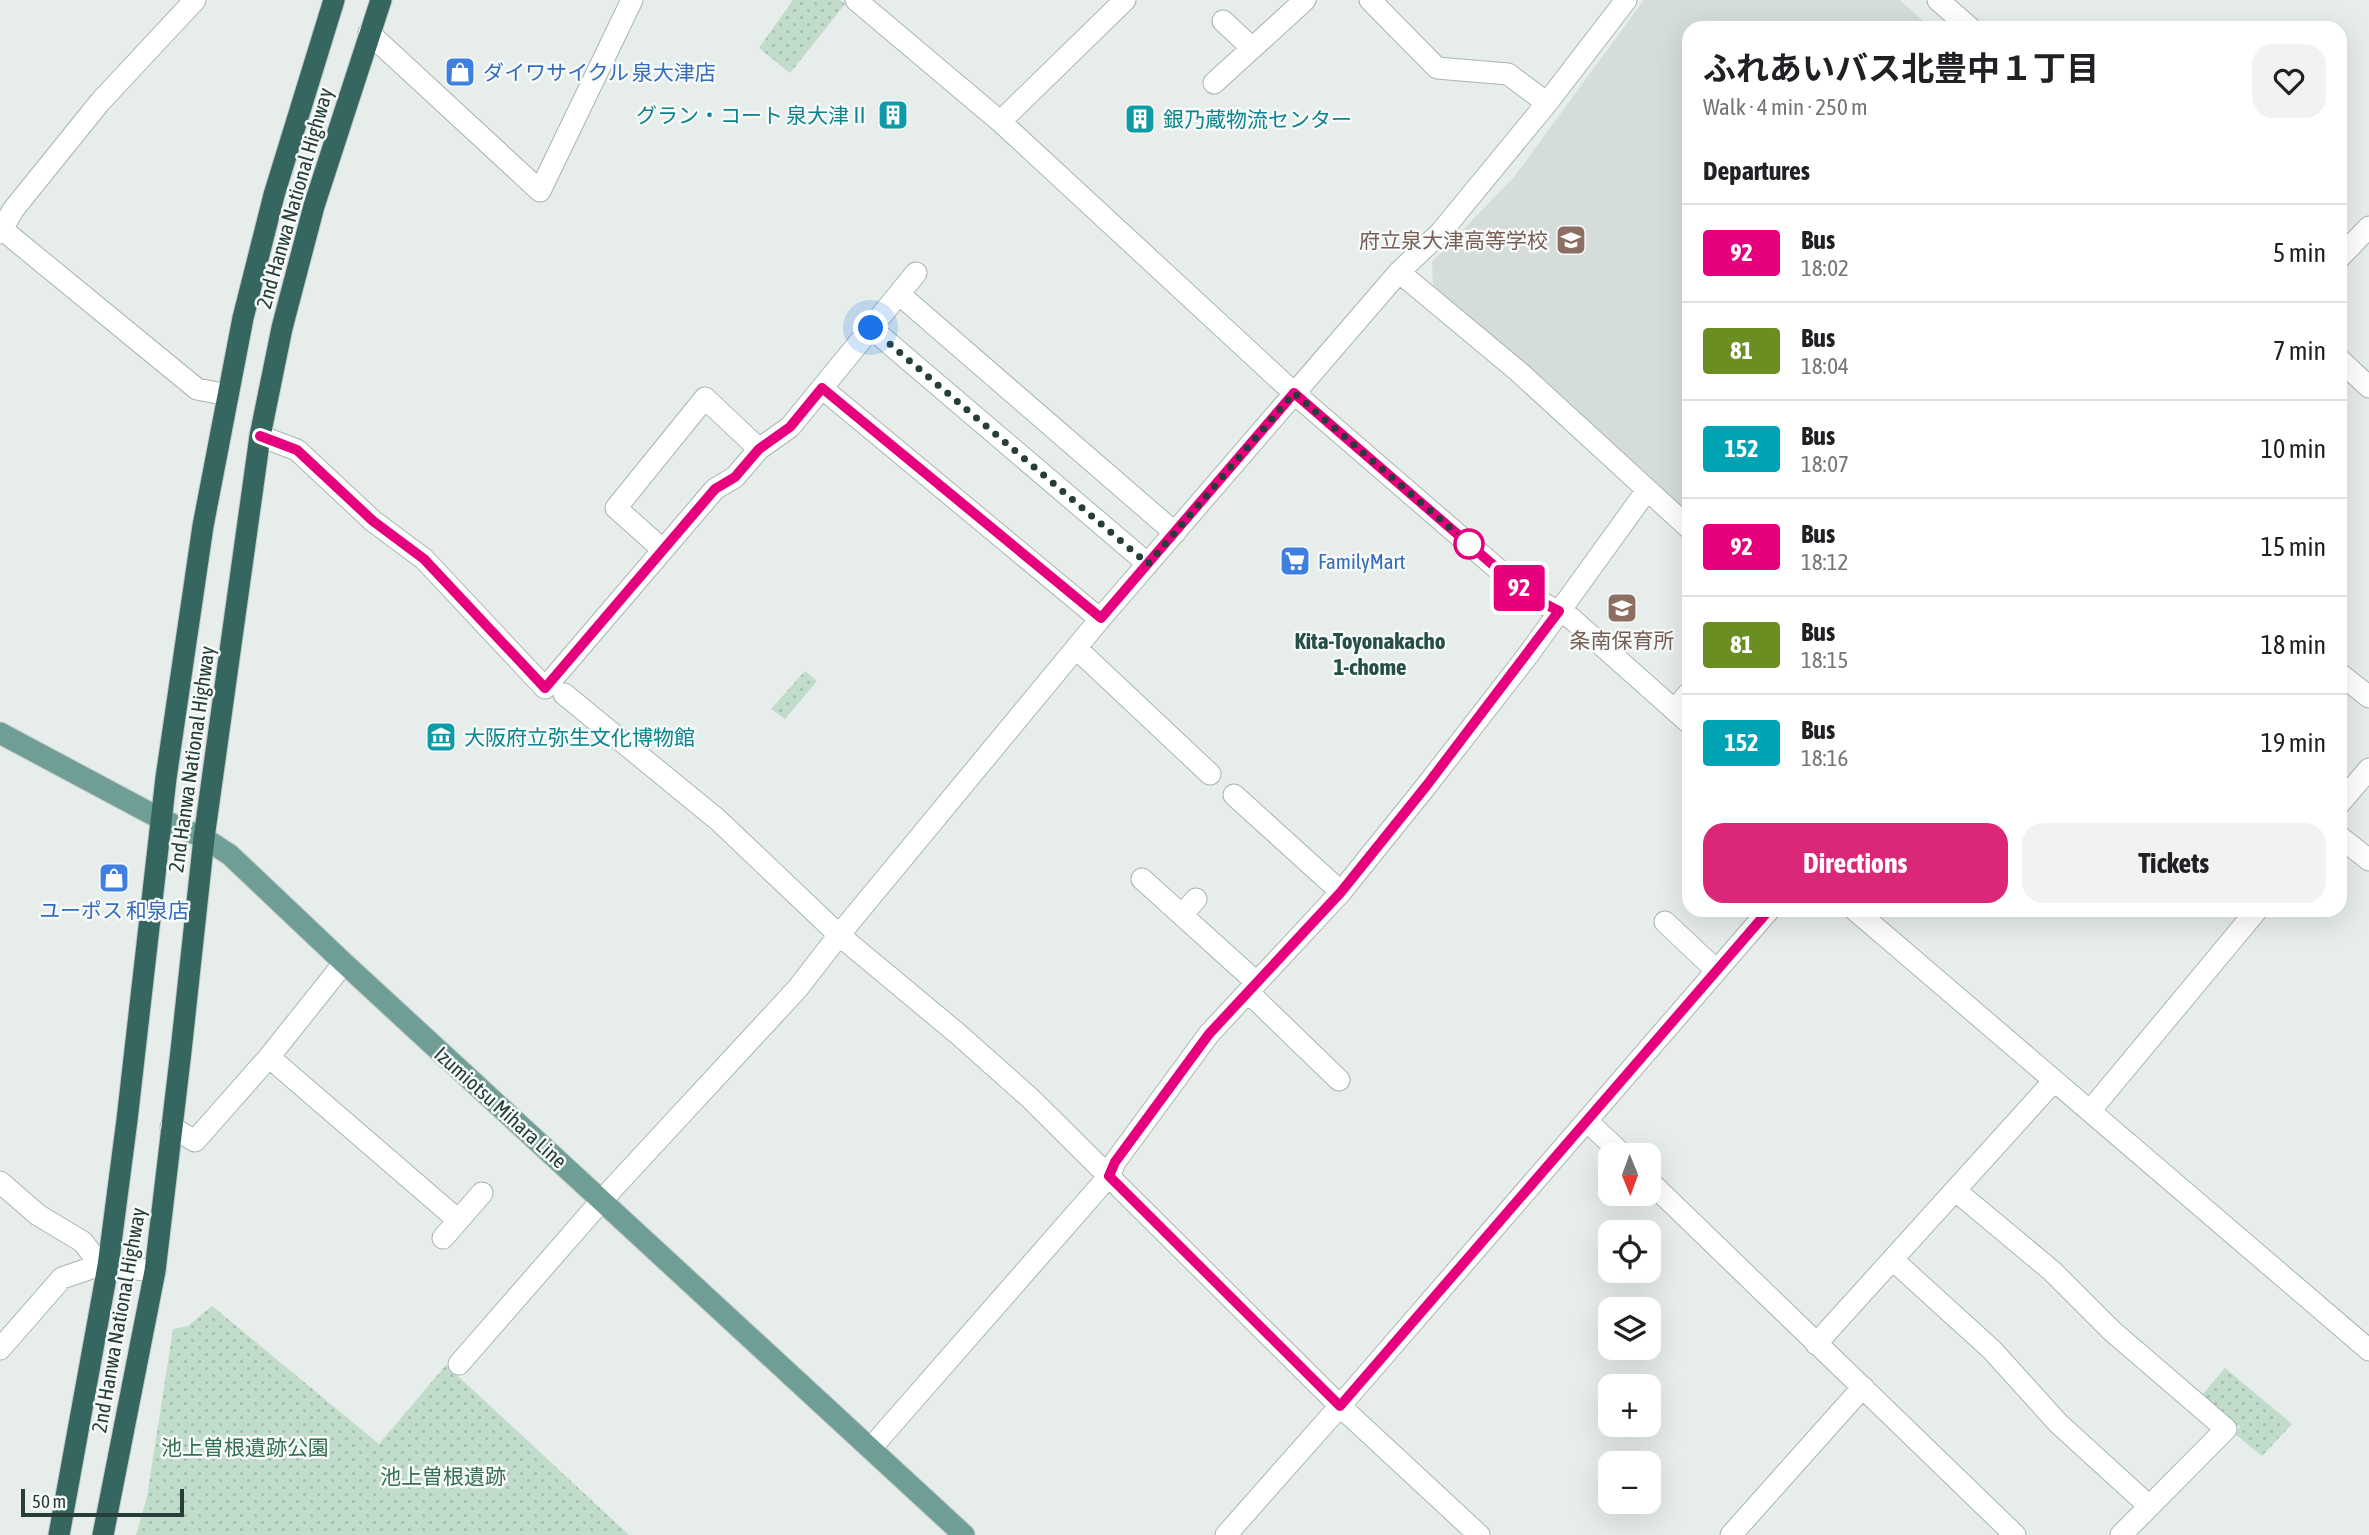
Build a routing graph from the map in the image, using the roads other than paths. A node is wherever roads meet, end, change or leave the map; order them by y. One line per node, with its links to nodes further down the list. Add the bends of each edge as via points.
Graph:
1 (195, 0): 18 (street)
2 (334, 0): 30 (highway, 2nd Hanwa National Highway, via 274,195)
3 (381, 0): 13 (highway, 2nd Hanwa National Highway)
4 (632, 0): 13 (street, via 540,191)
5 (856, 0): 17 (street)
6 (1125, 0): 17 (street)
7 (1305, 0): 14 (street)
8 (1370, 0): 16 (street, via 1437,68 1508,74)
9 (1626, 0): 16 (street)
10 (1938, 0): 12 (street)
11 (1223, 21): 14 (street)
12 (1962, 21)
13 (369, 33): 31 (highway, 2nd Hanwa National Highway, via 314,206)
14 (1252, 48): 15 (street)
15 (1214, 83)
16 (1547, 103): 22 (street, via 1441,232)
17 (1002, 123): 29 (street)
18 (7, 204): 20 (street)
19 (2369, 227): 21 (street)
20 (1, 231): 30 (street, via 198,389)
21 (2347, 250)
22 (1399, 272): 29 (street); 33 (street, via 1519,372)
23 (916, 273): 24 (street)
24 (899, 294): 25 (street); 35 (street)
25 (871, 328): 28 (street); 37 (street)
26 (2347, 367): 27 (street)
27 (2369, 387)
28 (822, 388): 32 (street, via 790,427); 39 (street)
29 (1294, 393): 35 (street); 38 (street, via 1529,596)
30 (228, 395): 50 (highway, 2nd Hanwa National Highway, via 201,540)
31 (260, 436): 36 (street, via 297,450 373,521 424,559 545,688); 51 (highway, 2nd Hanwa National Highway)
32 (759, 449): 36 (street, via 735,477 715,489); 36 (street, via 705,398 615,508)
33 (1647, 490): 34 (street); 38 (street)
34 (1682, 522)
35 (1175, 533): 37 (street)
36 (662, 549)
37 (1148, 564): 39 (street)
38 (1559, 611): 44 (street); 55 (street)
39 (1101, 618): 40 (street)
40 (1076, 648): 47 (street); 62 (street)
41 (2347, 680): 43 (street)
42 (564, 694): 62 (street, via 718,820)
43 (2369, 697)
44 (1681, 716)
45 (0, 733): 50 (main road, Izumiotsu Mihara Line)
46 (2369, 769): 49 (street)
47 (1210, 774)
48 (1234, 794): 55 (street)
49 (2347, 795)
50 (161, 819): 51 (main road, Izumiotsu Mihara Line); 82 (highway, 2nd Hanwa National Highway, via 127,1120)
51 (204, 838): 63 (main road, Izumiotsu Mihara Line, via 230,855); 71 (highway, 2nd Hanwa National Highway)
52 (2347, 843): 53 (street)
53 (2369, 860)
54 (1142, 879): 57 (street)
55 (1341, 892): 65 (street)
56 (1196, 899): 57 (street)
57 (1182, 915): 65 (street)
58 (1763, 917): 64 (street)
59 (1863, 917): 68 (street)
60 (2252, 917): 69 (street)
61 (1665, 922): 64 (street)
62 (839, 934): 73 (street, via 1030,1098); 78 (street, via 798,988)
63 (344, 963): 66 (street); 78 (main road, Izumiotsu Mihara Line)
64 (1716, 970): 70 (street)
65 (1252, 987): 67 (street); 73 (street, via 1209,1034)
66 (269, 1057): 71 (street, via 195,1142); 79 (street, via 386,1144)
67 (1339, 1080)
68 (2053, 1082): 69 (street); 75 (street)
69 (2090, 1111): 85 (street)
70 (1587, 1121): 72 (street); 89 (street)
71 (171, 1127): 83 (highway, 2nd Hanwa National Highway)
72 (1610, 1143)
73 (1109, 1176): 89 (street); 90 (street)
74 (0, 1182): 82 (street, via 38,1215 83,1242)
75 (1956, 1191): 81 (street); 91 (street, via 2226,1429)
76 (482, 1193): 79 (street)
77 (1661, 1193): 84 (street)
78 (602, 1200): 87 (street); 90 (main road, Izumiotsu Mihara Line)
79 (458, 1220): 80 (street)
80 (443, 1238)
81 (1893, 1260): 84 (street); 91 (street, via 1993,1350 2058,1423)
82 (104, 1265): 83 (street); 86 (street, via 62,1278); 92 (highway, 2nd Hanwa National Highway)
83 (155, 1271): 93 (highway, 2nd Hanwa National Highway)
84 (1816, 1344): 88 (street)
85 (2368, 1347)
86 (0, 1349)
87 (460, 1364)
88 (1863, 1387): 97 (street); 98 (street)
89 (1340, 1406): 95 (street); 96 (street)
90 (871, 1448): 94 (main road, Izumiotsu Mihara Line)
91 (2149, 1506): 99 (street)
92 (59, 1535)
93 (103, 1535)
94 (964, 1535)
95 (1226, 1535)
96 (1479, 1535)
97 (1731, 1535)
98 (2015, 1535)
99 (2121, 1535)

